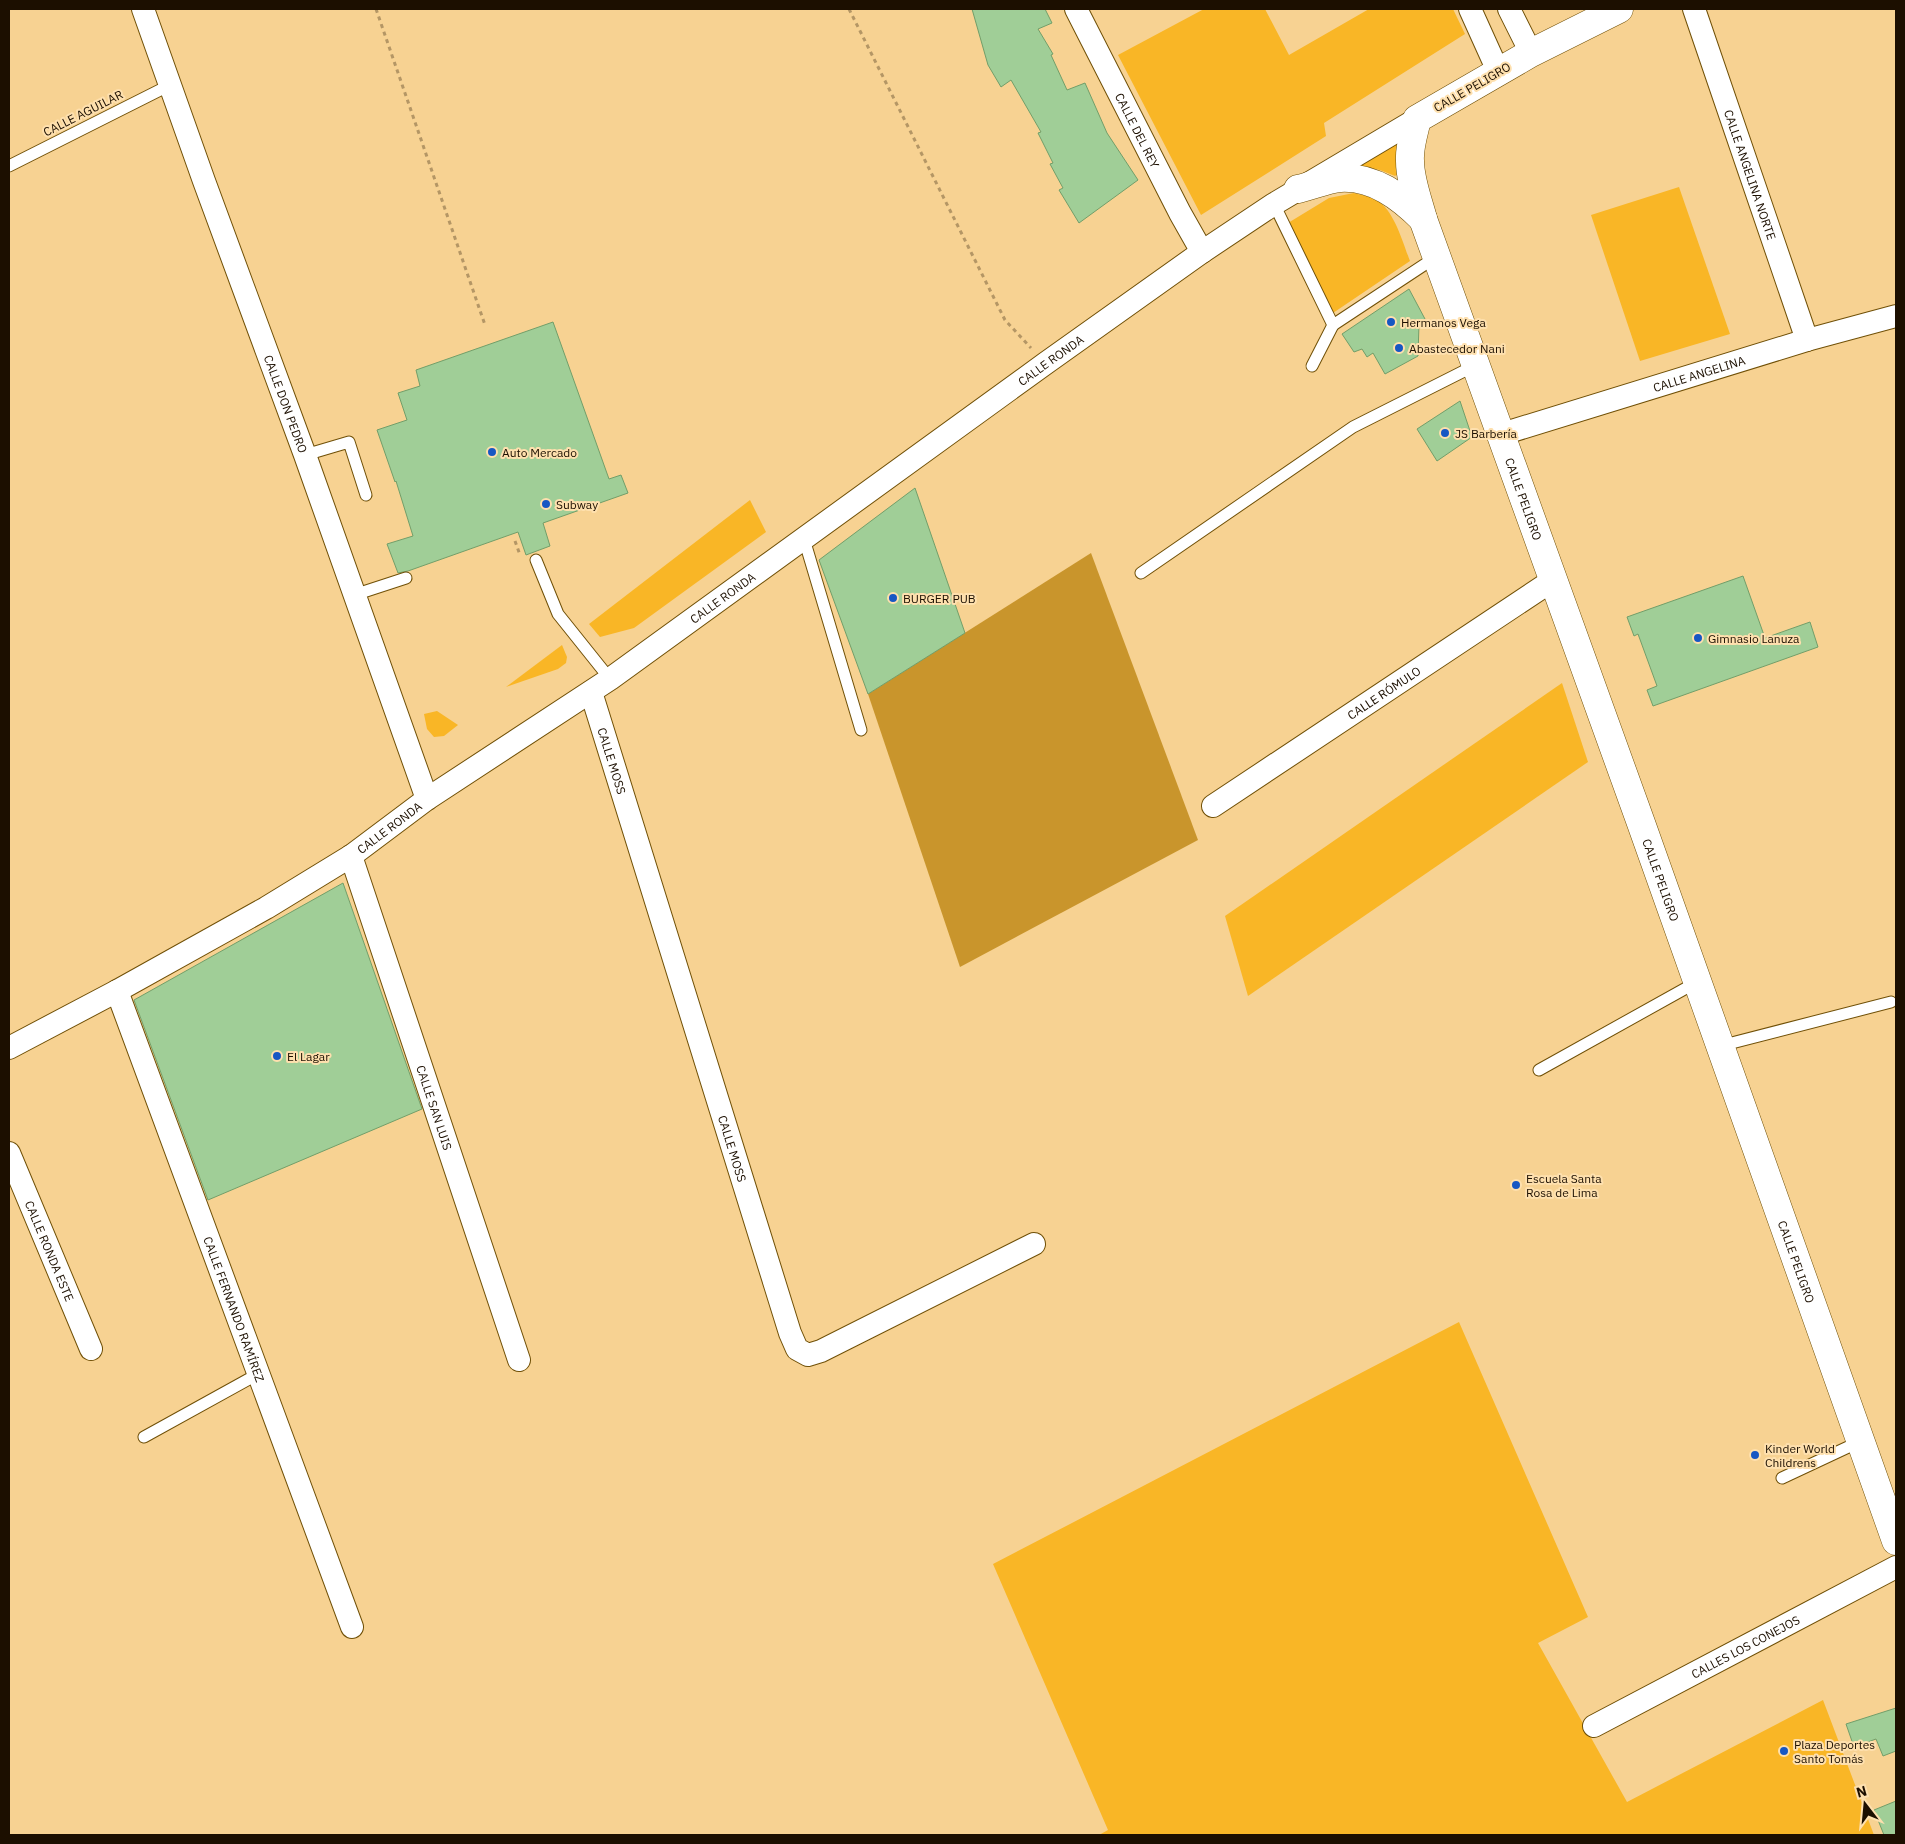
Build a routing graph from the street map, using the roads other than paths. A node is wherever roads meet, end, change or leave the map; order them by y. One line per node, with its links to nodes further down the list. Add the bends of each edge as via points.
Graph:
1 (143, 9): 9 (street, CALLE DON PEDRO)
2 (1076, 9): 15 (street, CALLE DEL REY)
3 (1470, 9): 8 (street)
4 (1508, 9): 7 (street)
5 (1618, 9): 7 (main road, CALLE PELIGRO)
6 (1694, 9): 19 (street, CALLE ANGELINA NORTE)
7 (1531, 54): 8 (main road, CALLE PELIGRO)
8 (1498, 72): 10 (main road, CALLE PELIGRO)
9 (170, 85): 11 (lane, CALLE AGUILAR); 23 (street, CALLE DON PEDRO)
10 (1417, 119): 12 (street, CALLE RONDA); 14 (main road, CALLE PELIGRO, via 1410,162)
11 (9, 166)
12 (1298, 189): 13 (street, CALLE RONDA); 14 (main road, CALLE PELIGRO, via 1340,178 1376,184 1394,193)
13 (1274, 204): 15 (street, CALLE RONDA); 18 (lane)
14 (1423, 219): 16 (main road, CALLE PELIGRO)
15 (1202, 252): 25 (street, CALLE RONDA)
16 (1437, 257): 18 (lane); 20 (main road, CALLE PELIGRO)
17 (1896, 316): 19 (street, CALLE ANGELINA)
18 (1333, 325): 21 (lane)
19 (1807, 340): 22 (street, CALLE ANGELINA)
20 (1476, 365): 22 (main road, CALLE PELIGRO); 27 (lane, via 1353,427)
21 (1312, 366)
22 (1502, 434): 29 (main road, CALLE PELIGRO)
23 (305, 455): 24 (lane, via 349,442); 30 (street, CALLE DON PEDRO)
24 (366, 495)
25 (804, 539): 31 (street, CALLE RONDA); 33 (lane)
26 (536, 560): 31 (lane, via 558,614)
27 (1141, 573)
28 (406, 578): 30 (lane)
29 (1553, 580): 35 (street, CALLE RÓMULO); 37 (main road, CALLE PELIGRO)
30 (354, 595): 34 (street, CALLE DON PEDRO)
31 (610, 679): 32 (street, CALLE RONDA)
32 (591, 692): 34 (street, CALLE RONDA); 44 (street, CALLE MOSS, via 797,1349 808,1355 821,1352)
33 (861, 730)
34 (427, 799): 36 (street, CALLE RONDA)
35 (1213, 806)
36 (351, 856): 38 (street, CALLE RONDA, via 266,908); 46 (street, CALLE SAN LUIS)
37 (1697, 982): 40 (main road, CALLE PELIGRO); 42 (lane)
38 (117, 991): 41 (street, CALLE RONDA); 47 (street, CALLE FERNANDO RAMÍREZ)
39 (1891, 1002): 40 (lane)
40 (1720, 1046): 49 (main road, CALLE PELIGRO)
41 (9, 1048)
42 (1539, 1070)
43 (9, 1153): 45 (street, CALLE RONDA ESTE)
44 (1034, 1244)
45 (92, 1349)
46 (519, 1360)
47 (258, 1374): 48 (lane); 53 (street, CALLE FERNANDO RAMÍREZ)
48 (144, 1437)
49 (1860, 1440): 50 (lane); 51 (main road, CALLE PELIGRO)
50 (1782, 1478)
51 (1896, 1542)
52 (1896, 1567): 54 (street, CALLES LOS CONEJOS)
53 (352, 1628)
54 (1594, 1726)

